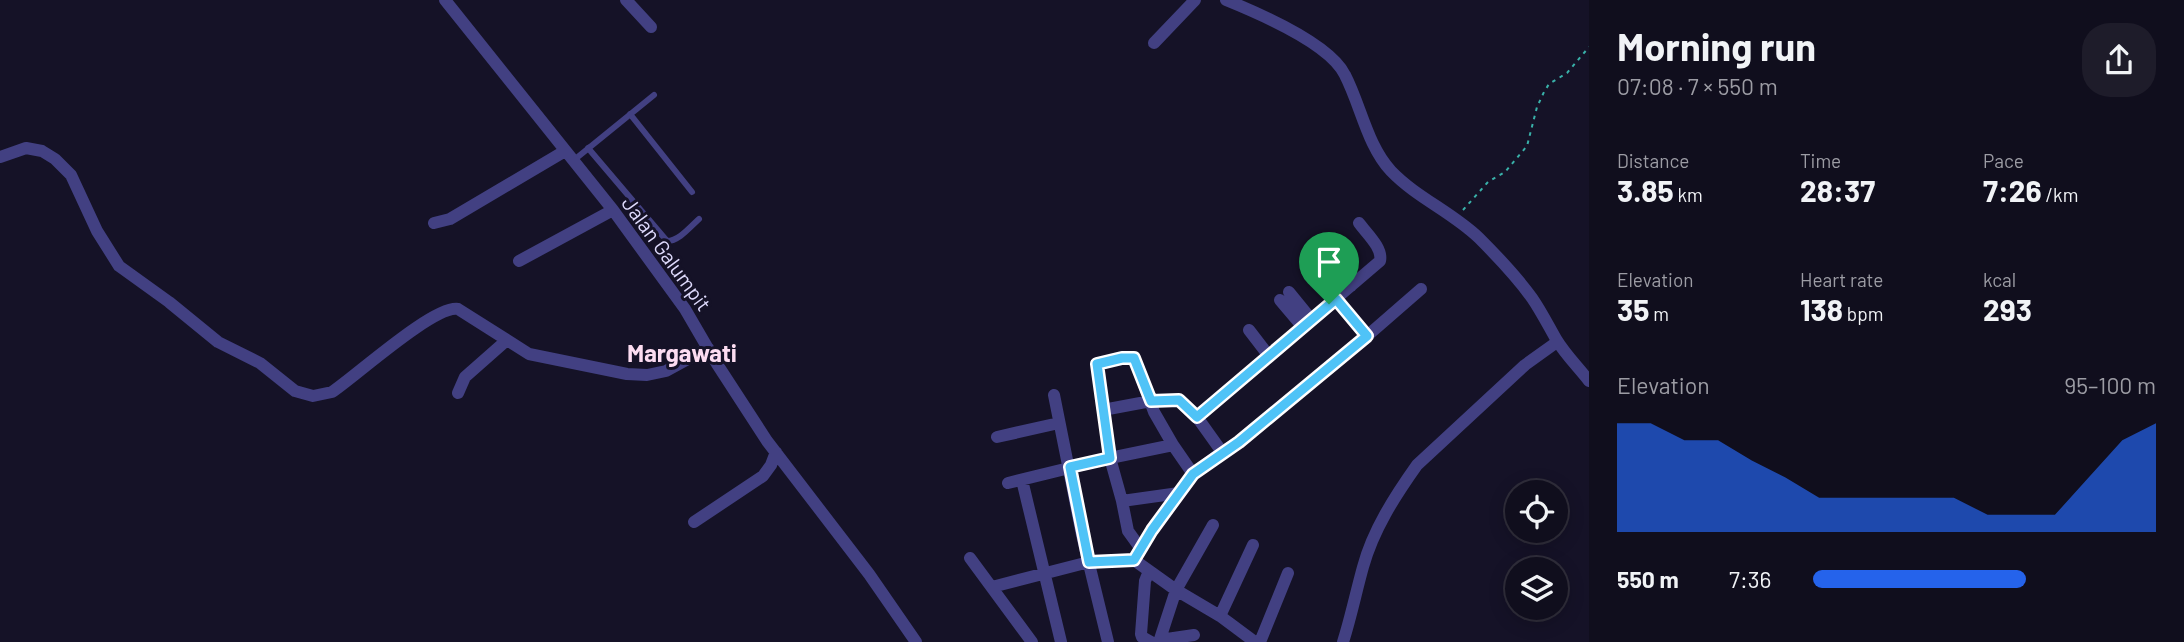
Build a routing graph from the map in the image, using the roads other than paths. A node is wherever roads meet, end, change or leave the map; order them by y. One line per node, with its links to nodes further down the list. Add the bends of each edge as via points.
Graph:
1 (445, 0): 10 (street, Jalan Galumpit)
2 (626, 0): 5 (street)
3 (1226, 0): 27 (street, via 1299,36 1335,61 1386,164 1410,188 1480,239 1531,296)
4 (1194, 1): 6 (street)
5 (651, 27)
6 (1154, 43)
7 (654, 95): 8 (lane)
8 (630, 114): 9 (lane); 12 (lane)
9 (588, 148): 10 (lane); 14 (lane, via 667,241)
10 (568, 156): 13 (street, Jalan Galumpit); 15 (street, via 450,219)
11 (0, 157): 26 (street, via 31,148 65,166 119,266 218,342 260,363 295,391 313,396 332,392 450,308)
12 (692, 192)
13 (613, 210): 18 (street); 28 (street, Jalan Galumpit)
14 (699, 219)
15 (434, 223)
16 (1359, 223): 19 (street, via 1382,258)
17 (1325, 254): 19 (street)
18 (519, 261)
19 (1351, 286): 22 (street)
20 (1420, 289): 25 (street)
21 (1284, 296): 23 (street)
22 (1336, 299): 23 (street); 25 (street)
23 (1306, 323): 29 (street)
24 (1249, 330): 29 (street)
25 (1367, 336): 39 (street)
26 (507, 340): 28 (street, via 529,354 647,375 666,371); 31 (street, via 465,377)
27 (1557, 342): 30 (street); 67 (street, via 1525,365 1407,479 1363,565)
28 (708, 348): 40 (street, Jalan Galumpit)
29 (1269, 356): 35 (street)
30 (1589, 380)
31 (458, 393)
32 (1054, 395): 36 (street)
33 (1151, 401): 34 (street); 34 (street, via 1132,357 1102,361 1096,365); 35 (street, via 1179,400); 38 (street)
34 (1103, 410): 41 (street)
35 (1197, 417): 39 (street)
36 (1059, 423): 37 (street); 42 (street)
37 (997, 437)
38 (1173, 445): 41 (street); 43 (street)
39 (1222, 452): 43 (street)
40 (776, 453): 48 (street, via 763,476); 62 (street, Jalan Galumpit)
41 (1110, 458): 42 (street); 47 (street)
42 (1070, 467): 44 (street); 53 (street)
43 (1193, 474): 46 (street)
44 (1022, 480): 45 (street); 56 (street)
45 (1008, 483)
46 (1179, 493): 47 (street); 51 (street)
47 (1122, 501): 51 (street)
48 (694, 522)
49 (1213, 525): 58 (street)
50 (1253, 545): 59 (street)
51 (1138, 555): 53 (street); 54 (street)
52 (970, 558): 57 (street)
53 (1089, 562): 56 (street); 65 (street)
54 (1149, 571): 58 (street); 61 (street, via 1141,634)
55 (1288, 573): 66 (street)
56 (1045, 574): 57 (street); 64 (street)
57 (992, 587): 63 (street)
58 (1176, 590): 59 (street); 61 (street)
59 (1220, 616): 66 (street)
60 (1194, 635): 61 (street)
61 (1157, 641)
62 (916, 642)
63 (1032, 642)
64 (1061, 642)
65 (1108, 642)
66 (1257, 642)
67 (1343, 642)

